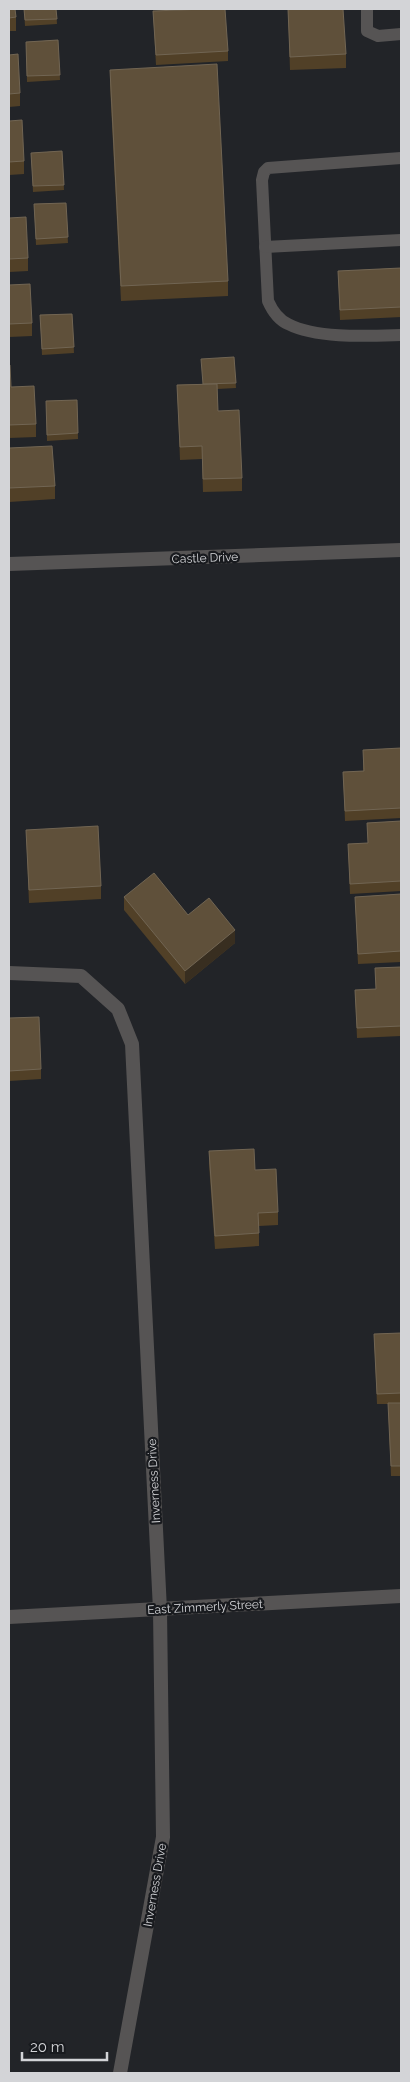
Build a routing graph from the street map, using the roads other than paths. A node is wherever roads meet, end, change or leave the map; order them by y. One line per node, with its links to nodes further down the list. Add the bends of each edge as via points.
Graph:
1 (367, 9): 2 (lane, via 367,30 378,36)
2 (401, 34)
3 (401, 158): 5 (lane, via 268,168 262,180)
4 (401, 240): 5 (lane)
5 (265, 247): 6 (lane, via 268,301 286,324 325,333)
6 (401, 335)
7 (401, 550): 8 (street, Castle Drive)
8 (9, 564)
9 (9, 973): 11 (street, Inverness Drive, via 81,976 118,1009 132,1044)
10 (401, 1596): 11 (street, East Zimmerly Street)
11 (160, 1610): 12 (street, East Zimmerly Street); 13 (street, Inverness Drive, via 163,1837)
12 (9, 1617)
13 (120, 2073)

